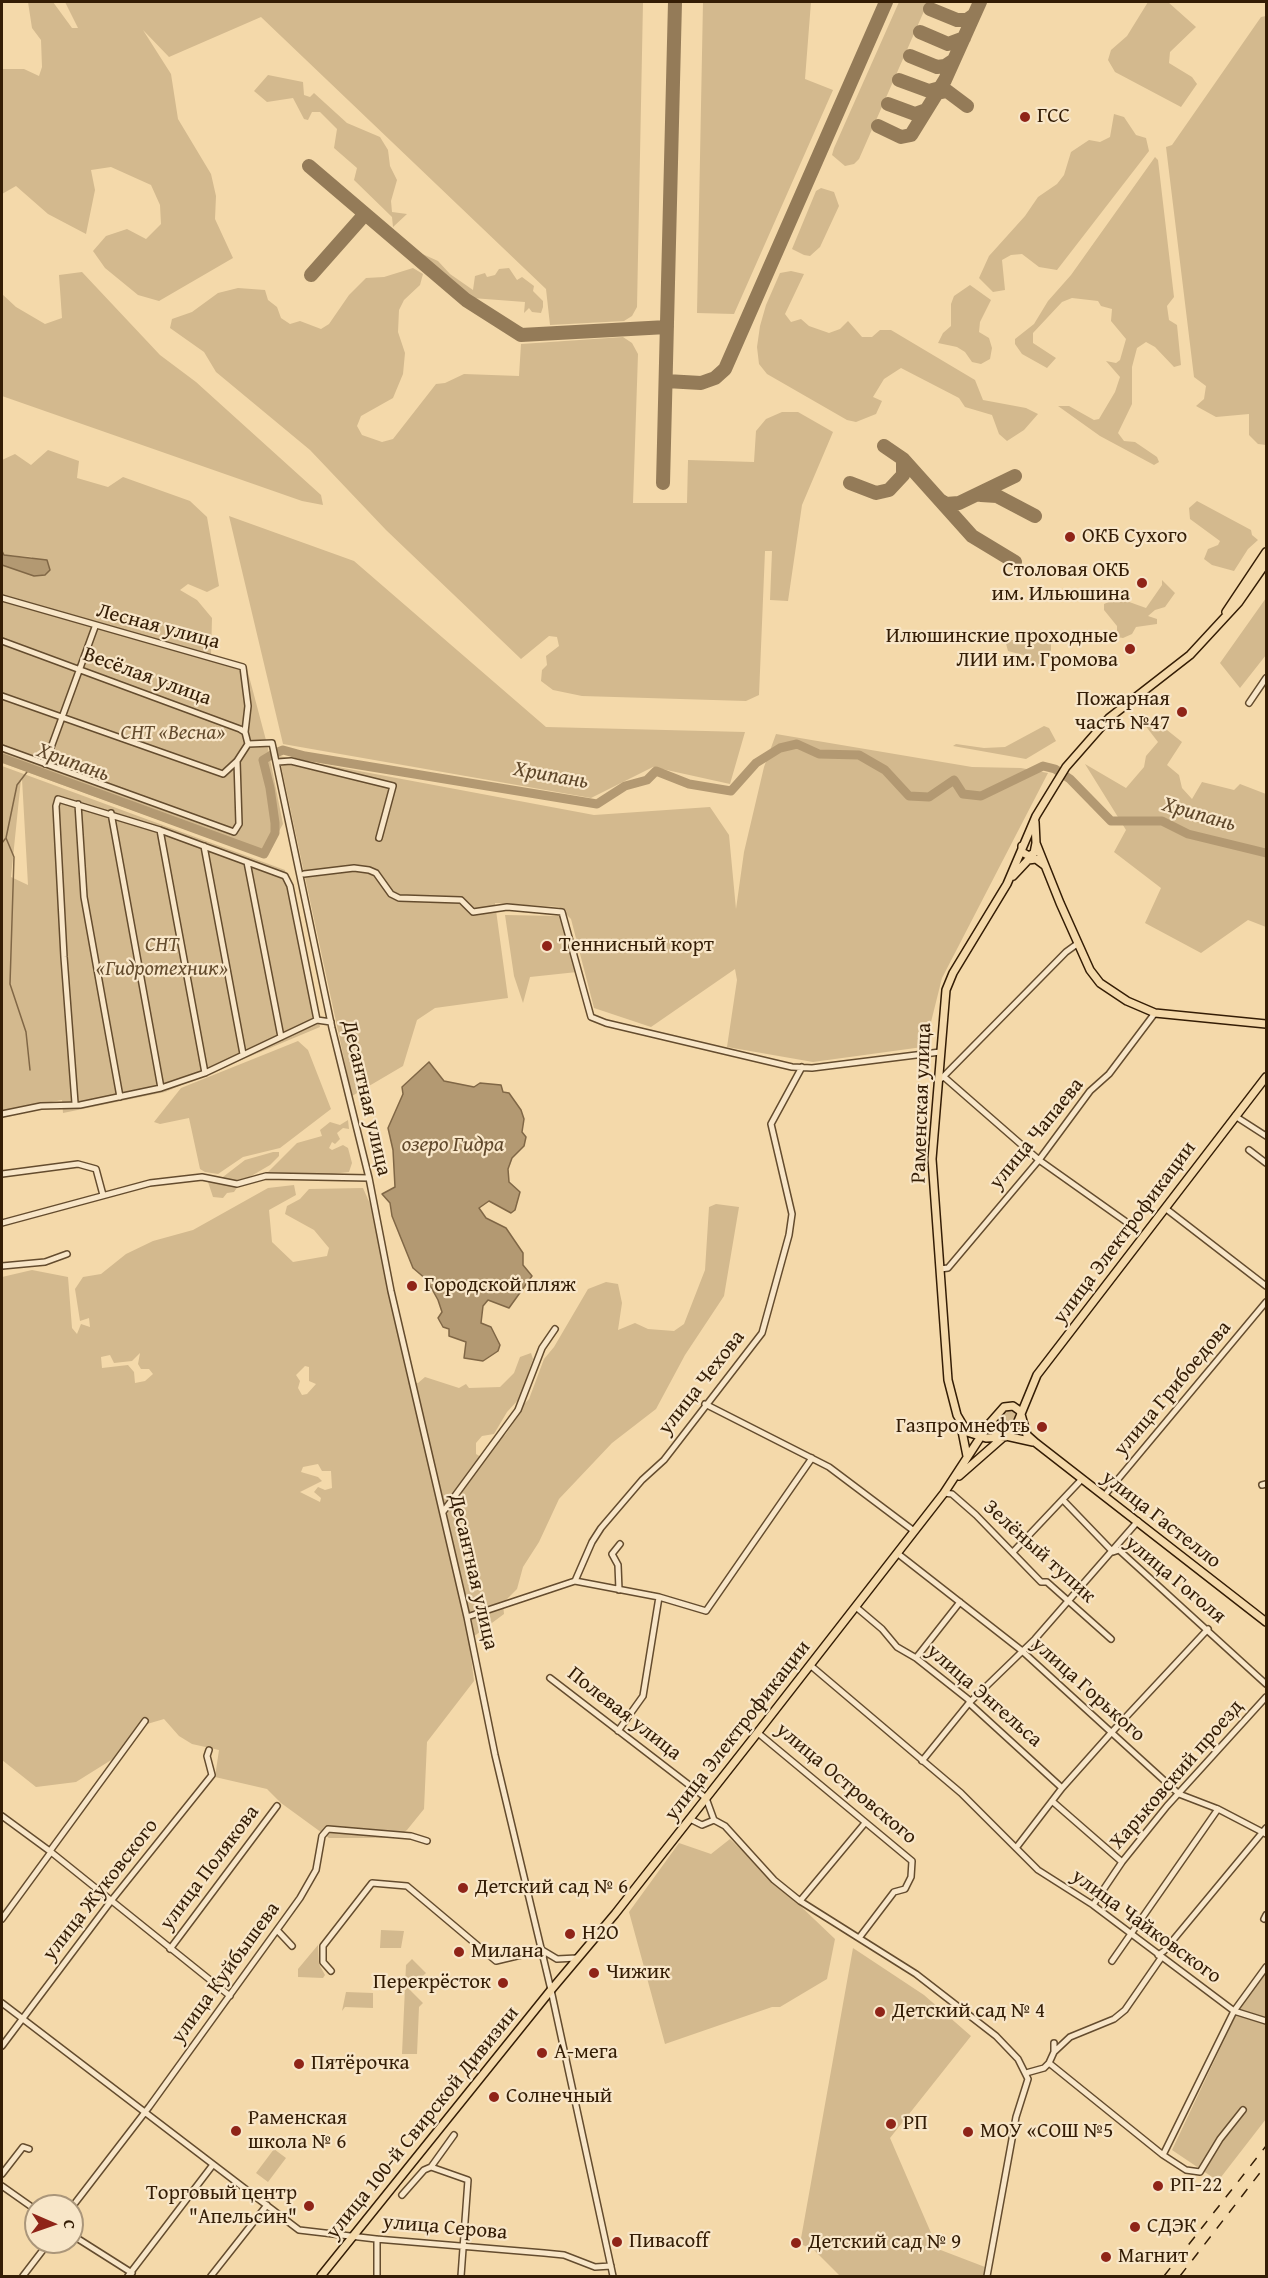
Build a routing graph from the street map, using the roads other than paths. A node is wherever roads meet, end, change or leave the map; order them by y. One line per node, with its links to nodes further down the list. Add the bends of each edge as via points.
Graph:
1 (1266, 552): 5 (main road)
2 (1266, 563): 5 (main road)
3 (2, 598): 4 (street, Лесная улица)
4 (95, 627): 7 (street); 12 (street, Лесная улица, via 243,667 249,706)
5 (1211, 634): 20 (main road, Раменская улица, via 1176,668 1109,718 1066,767)
6 (2, 641): 7 (street, Весёлая улица)
7 (79, 670): 11 (street); 12 (street, Весёлая улица)
8 (1266, 678): 10 (street)
9 (2, 696): 11 (street)
10 (1249, 703)
11 (62, 718): 15 (street, via 223,774); 17 (street)
12 (245, 732): 13 (street)
13 (248, 744): 15 (street); 16 (street, Десантная улица, via 272,743)
14 (2, 748): 17 (street)
15 (237, 761): 17 (street, via 239,824 234,832)
16 (278, 762): 22 (street, via 291,761 393,786); 28 (street, Десантная улица)
17 (45, 764)
18 (78, 804): 19 (street); 43 (street, via 84,897); 44 (street, via 58,799 56,806)
19 (111, 813): 21 (street); 42 (street)
20 (1036, 816): 23 (main road, Раменская улица); 24 (main road)
21 (160, 830): 25 (street); 39 (street)
22 (379, 838)
23 (1024, 840): 24 (main road, via 1025,855 1034,853); 29 (main road, Раменская улица)
24 (1036, 843): 27 (main road)
25 (204, 846): 26 (street); 37 (street)
26 (247, 862): 32 (street, via 285,876 290,886); 35 (street)
27 (1046, 867): 29 (main road, via 1028,860); 30 (main road)
28 (302, 874): 33 (street, Десантная улица); 38 (street, via 369,870 399,898 461,900 473,912 507,907 559,910 566,918 591,1017)
29 (1007, 884): 36 (main road, Раменская улица, via 948,986)
30 (1077, 944): 31 (main road, via 1100,983); 41 (street)
31 (1155, 1013): 34 (main road); 49 (street, улица Чапаева)
32 (317, 1020): 33 (street); 35 (street)
33 (331, 1022): 52 (street, Десантная улица)
34 (1266, 1024)
35 (281, 1037): 37 (street)
36 (940, 1052): 38 (street); 41 (main road, Раменская улица)
37 (243, 1054): 39 (street)
38 (802, 1067): 63 (street, улица Чехова, via 771,1124 792,1214 762,1333)
39 (205, 1073): 42 (street)
40 (1266, 1077): 46 (main road, улица Электрофикации)
41 (942, 1078): 49 (street); 59 (main road, Раменская улица, via 932,1160)
42 (161, 1088): 43 (street)
43 (120, 1097): 44 (street)
44 (75, 1103): 45 (street)
45 (2, 1114)
46 (1235, 1116): 47 (street); 54 (main road, улица Электрофикации)
47 (1266, 1136)
48 (1249, 1150): 50 (street)
49 (1039, 1160): 55 (street); 59 (street, улица Чапаева, via 948,1268)
50 (1266, 1163)
51 (2, 1174): 53 (street, via 78,1164 96,1169)
52 (369, 1178): 53 (street, via 266,1176 237,1184 202,1177 136,1186); 76 (street, Десантная улица)
53 (104, 1195): 56 (street)
54 (1165, 1208): 60 (street); 65 (main road, улица Электрофикации, via 1037,1375)
55 (1125, 1221)
56 (2, 1223)
57 (67, 1254): 58 (street, via 45,1262)
58 (2, 1266)
59 (940, 1269): 64 (main road, Раменская улица, via 944,1346)
60 (1266, 1286)
61 (1266, 1302): 74 (street, улица Грибоедова)
62 (555, 1329): 76 (street, via 542,1348 518,1410)
63 (705, 1404): 71 (street); 83 (street, улица Чехова, via 664,1460 601,1528)
64 (957, 1415): 67 (main road, via 967,1432); 70 (main road, Раменская улица)
65 (1022, 1415): 66 (main road, via 1007,1406); 68 (main road); 69 (main road, улица Гастелло, via 1027,1435)
66 (993, 1419): 67 (main road); 68 (main road, via 994,1432)
67 (981, 1437): 68 (main road, улица Гастелло); 70 (main road)
68 (1005, 1437): 69 (main road, улица Гастелло); 73 (main road)
69 (1036, 1443): 72 (main road, улица Гастелло)
70 (967, 1457): 73 (main road)
71 (812, 1458): 78 (street); 85 (street, via 706,1611)
72 (1082, 1479): 74 (main road, улица Гастелло); 75 (street)
73 (945, 1491): 78 (main road, улица Электрофикации); 80 (street, Зелёный тупик)
74 (1104, 1496): 77 (main road, улица Гастелло)
75 (1062, 1500): 80 (street); 81 (street, улица Гоголя)
76 (443, 1512): 89 (street, Десантная улица)
77 (1138, 1521): 81 (street); 90 (main road, улица Гастелло)
78 (914, 1531): 82 (main road, улица Электрофикации)
79 (620, 1544): 84 (street, via 612,1554 618,1565)
80 (1013, 1552): 86 (street, Зелёный тупик, via 1041,1582 1047,1582)
81 (1113, 1552): 86 (street); 91 (street, улица Гоголя, via 1119,1550)
82 (897, 1553): 87 (street, улица Горького); 88 (main road, улица Электрофикации)
83 (575, 1581): 84 (street); 89 (street)
84 (619, 1590): 85 (street)
85 (659, 1597): 101 (street, via 643,1696)
86 (1068, 1601): 92 (street, Зелёный тупик); 93 (street)
87 (960, 1602): 93 (street, улица Горького); 94 (street)
88 (856, 1607): 94 (street, улица Энгельса, via 897,1647); 95 (main road, улица Электрофикации)
89 (467, 1617): 130 (street, Десантная улица, via 495,1755)
90 (1266, 1622)
91 (1208, 1629): 97 (street, улица Гоголя); 103 (street)
92 (1111, 1639)
93 (1021, 1650): 99 (street); 103 (street, улица Горького)
94 (916, 1658): 99 (street, улица Энгельса)
95 (810, 1665): 102 (main road, улица Электрофикации); 105 (street, улица Чайковского)
96 (550, 1678): 101 (street, Полевая улица)
97 (1266, 1684)
98 (1266, 1697): 107 (street, Харьковский проезд)
99 (969, 1703): 105 (street); 106 (street, улица Энгельса)
100 (145, 1721): 119 (street)
101 (618, 1731): 108 (street, Полевая улица)
102 (758, 1733): 108 (main road, улица Электрофикации); 115 (street, улица Островского)
103 (1111, 1733): 106 (street); 107 (street, улица Горького)
104 (209, 1750): 121 (street, улица Жуковского, via 212,1774)
105 (922, 1761): 118 (street, улица Чайковского, via 961,1793)
106 (1062, 1788): 109 (street)
107 (1179, 1794): 111 (street, улица Горького); 120 (street, Харьковский проезд)
108 (706, 1798): 113 (main road, улица Электрофикации); 114 (street)
109 (1052, 1801): 118 (street); 120 (street)
110 (277, 1806): 129 (street, улица Полякова)
111 (1218, 1809): 116 (street, улица Горького); 126 (street)
112 (2, 1816): 119 (street)
113 (690, 1819): 114 (street, via 702,1825); 132 (main road, улица Электрофикации)
114 (714, 1821): 122 (street, via 725,1826 774,1880)
115 (865, 1823): 122 (street); 127 (street, улица Островского, via 912,1861 905,1889 894,1892)
116 (1265, 1832): 131 (street)
117 (427, 1841): 125 (street, улица Куйбышева, via 411,1836 328,1829 322,1836 315,1870)
118 (1016, 1848): 123 (street, улица Чайковского, via 1046,1876)
119 (50, 1852): 121 (street); 124 (street)
120 (1122, 1862): 123 (street, Харьковский проезд)
121 (111, 1901): 129 (street); 140 (street, улица Жуковского)
122 (800, 1901): 127 (street)
123 (1093, 1905): 126 (street, улица Чайковского)
124 (2, 1919)
125 (277, 1930): 128 (street); 137 (street, улица Куйбышева)
126 (1130, 1932): 131 (street, улица Чайковского); 133 (street)
127 (859, 1938): 146 (street, via 916,1974 996,2036)
128 (292, 1946)
129 (170, 1949): 137 (street)
130 (542, 1950): 132 (street, via 557,1959); 135 (street, via 496,1961 407,1886 372,1883 323,1946 323,1962); 136 (street, Десантная улица)
131 (1159, 1957): 139 (street, улица Чайковского); 144 (street, via 1125,2010 1114,2019 1070,2037)
132 (577, 1958): 136 (main road, улица Электрофикации)
133 (1112, 1961)
134 (1266, 1967): 139 (street)
135 (331, 1971)
136 (550, 1990): 152 (main road, улица 100-й Свирской Дивизии); 167 (street, Десантная улица)
137 (230, 1996): 148 (street, улица Куйбышева)
138 (2, 2004): 140 (street, улица Серова)
139 (1234, 2012): 141 (street); 151 (street)
140 (22, 2019): 143 (street, улица Жуковского); 148 (street, улица Серова)
141 (1266, 2021)
142 (1054, 2043): 144 (street)
143 (2, 2046)
144 (1054, 2052): 145 (street)
145 (1049, 2063): 146 (street); 151 (street)
146 (1026, 2073): 175 (street, via 1028,2079 1016,2117)
147 (1243, 2110): 151 (street, via 1200,2172 1186,2170)
148 (145, 2112): 153 (street, улица Серова); 158 (street, улица Куйбышева)
149 (454, 2135): 154 (street)
150 (29, 2149): 156 (street, via 23,2147)
151 (1163, 2155)
152 (412, 2162): 155 (street); 162 (main road, улица 100-й Свирской Дивизии)
153 (213, 2166): 161 (street, улица Серова); 168 (street)
154 (431, 2168): 155 (street); 165 (street, улица Серова, via 468,2180)
155 (424, 2169): 159 (street)
156 (2, 2174)
157 (2, 2186): 160 (street)
158 (82, 2194)
159 (402, 2195)
160 (24, 2202)
161 (267, 2205): 162 (street, улица Серова, via 299,2230); 170 (street)
162 (352, 2236): 163 (street, улица Серова); 171 (main road, улица 100-й Свирской Дивизии)
163 (377, 2240): 165 (street, улица Серова); 172 (street)
164 (84, 2243): 168 (street)
165 (464, 2247): 167 (street, улица Серова, via 564,2255 595,2267); 173 (street, улица Серова)
166 (40, 2254): 169 (street)
167 (611, 2266): 174 (street, Десантная улица)
168 (130, 2275)
169 (23, 2277)
170 (211, 2277)
171 (321, 2277)
172 (377, 2277)
173 (461, 2277)
174 (613, 2277)
175 (987, 2277)

